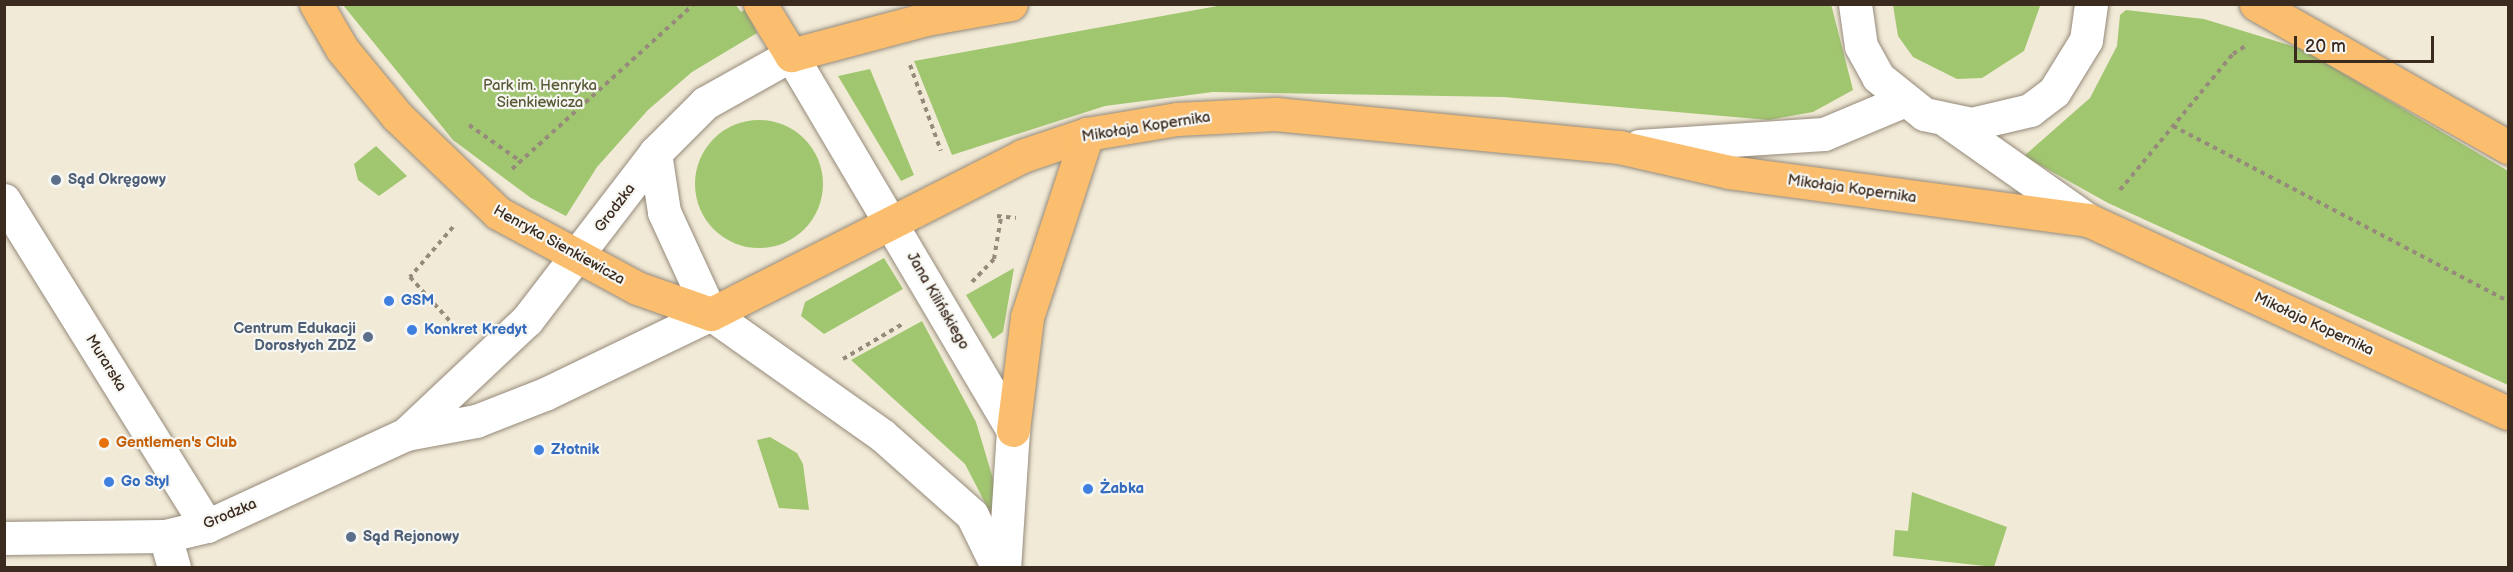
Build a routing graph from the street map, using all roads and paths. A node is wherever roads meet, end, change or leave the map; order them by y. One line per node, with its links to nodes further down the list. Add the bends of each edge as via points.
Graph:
1 (316, 4): 26 (main road, Henryka Sienkiewicza, via 342,49 456,177 498,213)
2 (694, 4): 12 (path, via 520,160)
3 (760, 4): 9 (main road)
4 (1011, 4): 9 (main road, via 926,19)
5 (1855, 4): 11 (street, Mikołaja Kopernika, via 1861,46 1878,77)
6 (2091, 4): 13 (street, via 2086,40 2054,92 2001,121)
7 (2259, 5): 17 (main road)
8 (2252, 42): 14 (path, via 2233,54)
9 (791, 55): 18 (street, Grodzka, via 705,103); 23 (street, Jana Kilińskiego)
10 (908, 58): 19 (path)
11 (1903, 101): 13 (street, Mikołaja Kopernika); 16 (street, Mikołaja Kopernika, via 1824,134)
12 (458, 116)
13 (1947, 122): 24 (street, Mikołaja Kopernika)
14 (2173, 126): 20 (path); 28 (path)
15 (1087, 135): 16 (main road, Mikołaja Kopernika, via 1177,119 1275,114); 23 (main road, Mikołaja Kopernika, via 1022,156); 34 (main road, via 1027,317)
16 (1619, 147): 24 (main road, Mikołaja Kopernika, via 1729,172)
17 (2508, 147)
18 (656, 153): 26 (street, Grodzka); 29 (street, via 664,212)
19 (944, 158)
20 (2116, 194)
21 (4, 200): 36 (street, Murarska)
22 (1001, 217): 27 (path, via 994,259)
23 (890, 220): 29 (main road, Mikołaja Kopernika); 34 (street, Jana Kilińskiego)
24 (2088, 220): 33 (main road, Mikołaja Kopernika)
25 (451, 229): 31 (path, via 410,278)
26 (577, 258): 29 (main road, Henryka Sienkiewicza, via 637,288); 35 (street, Grodzka, via 500,349)
27 (967, 285)
28 (2508, 301)
29 (711, 314): 35 (street, Grodzka, via 476,421); 40 (street, via 882,435 964,507)
30 (908, 321): 32 (path)
31 (461, 334)
32 (846, 357)
33 (2508, 413)
34 (1013, 430): 41 (street)
35 (406, 434): 36 (street, Grodzka)
36 (207, 526): 37 (street, Grodzka)
37 (165, 536): 38 (street, Grodzka); 39 (street)
38 (4, 538)
39 (174, 567)
40 (998, 567)
41 (1004, 567)

